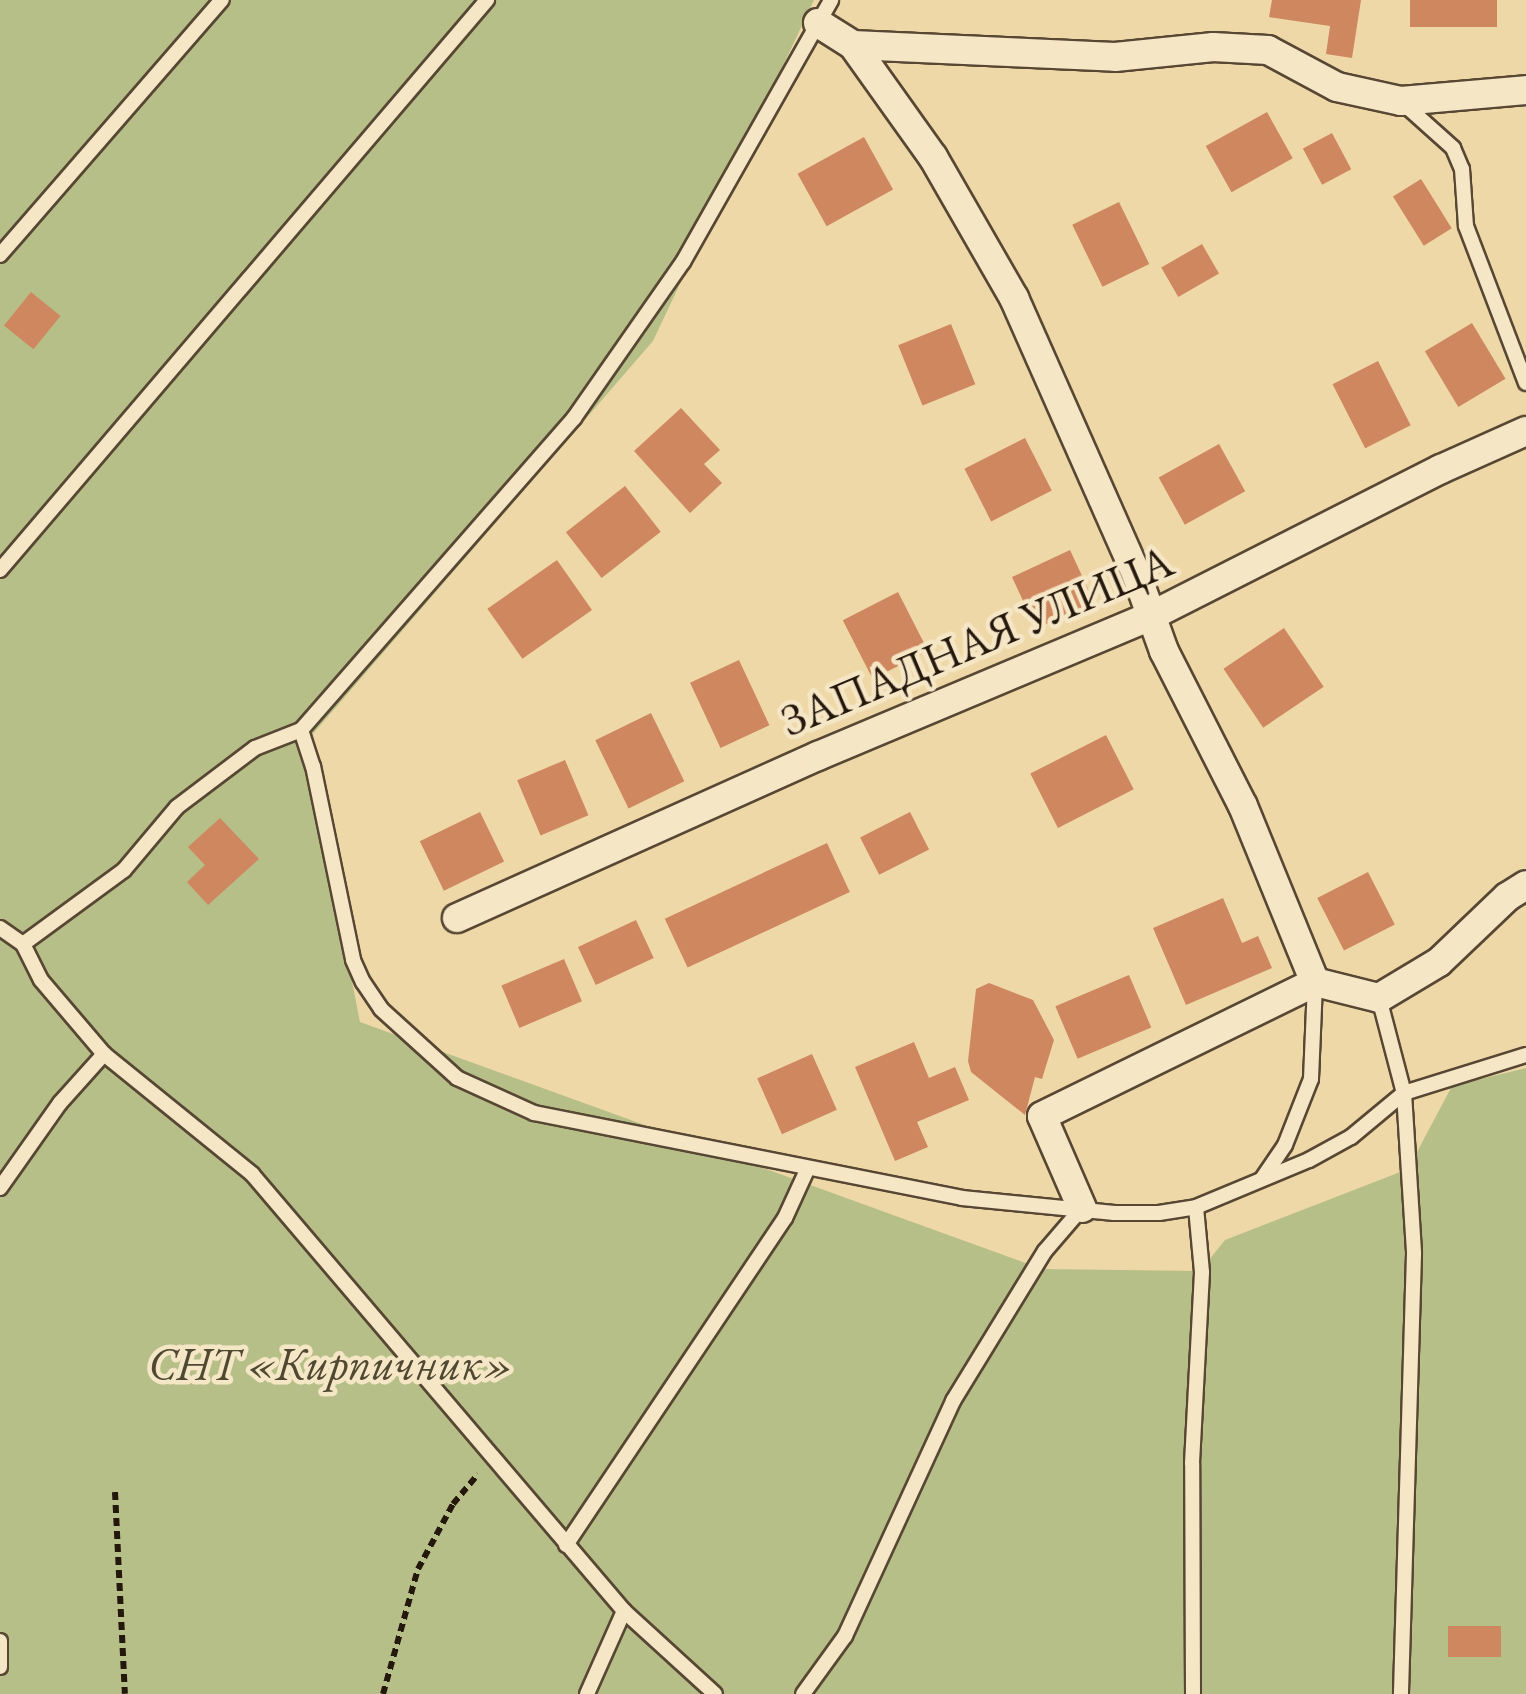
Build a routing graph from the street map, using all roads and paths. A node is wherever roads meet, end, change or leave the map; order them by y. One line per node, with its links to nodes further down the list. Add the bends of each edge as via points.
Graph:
1 (222, 0): 7 (lane)
2 (487, 0): 10 (lane)
3 (824, 12): 4 (street); 12 (lane, via 684,262 574,418)
4 (853, 45): 6 (street, via 1115,57 1214,47 1268,50 1338,87); 11 (street, via 933,157 1014,298 1138,576)
5 (1526, 90): 6 (street)
6 (1401, 101): 8 (lane, via 1453,148 1462,169 1466,226)
7 (0, 255)
8 (1526, 384)
9 (1526, 431): 11 (street, ЗАПАДНАЯ УЛИЦА)
10 (0, 570)
11 (1149, 616): 14 (street, ЗАПАДНАЯ УЛИЦА); 17 (street, via 1243,806)
12 (301, 730): 16 (lane, via 255,748 178,806 124,870); 22 (lane, via 353,960 381,1008 422,1051 491,1098 534,1112)
13 (1526, 885): 18 (street, via 1439,962)
14 (457, 918)
15 (0, 928): 16 (lane)
16 (22, 944): 19 (lane, via 41,980)
17 (1315, 982): 18 (street); 23 (lane, via 1311,1079 1286,1146); 25 (street, via 1042,1116)
18 (1379, 998): 21 (lane)
19 (104, 1054): 24 (lane); 27 (lane, via 252,1174)
20 (1526, 1054): 21 (lane)
21 (1404, 1093): 23 (lane, via 1351,1137); 39 (lane, via 1414,1254)
22 (807, 1170): 25 (lane, via 962,1198); 29 (lane, via 785,1218)
23 (1260, 1182): 26 (lane)
24 (0, 1188)
25 (1082, 1208): 26 (lane); 37 (lane, via 1045,1252 952,1401 844,1636)
26 (1196, 1208): 38 (lane, via 1202,1272 1192,1463)
27 (492, 1458): 29 (lane); 34 (path, via 454,1504 418,1569)
28 (115, 1492): 33 (path)
29 (566, 1545): 30 (lane)
30 (624, 1610): 35 (lane); 36 (lane)
31 (0, 1641): 32 (lane)
32 (0, 1667)
33 (125, 1694)
34 (383, 1694)
35 (587, 1694)
36 (716, 1694)
37 (803, 1694)
38 (1192, 1694)
39 (1401, 1694)

